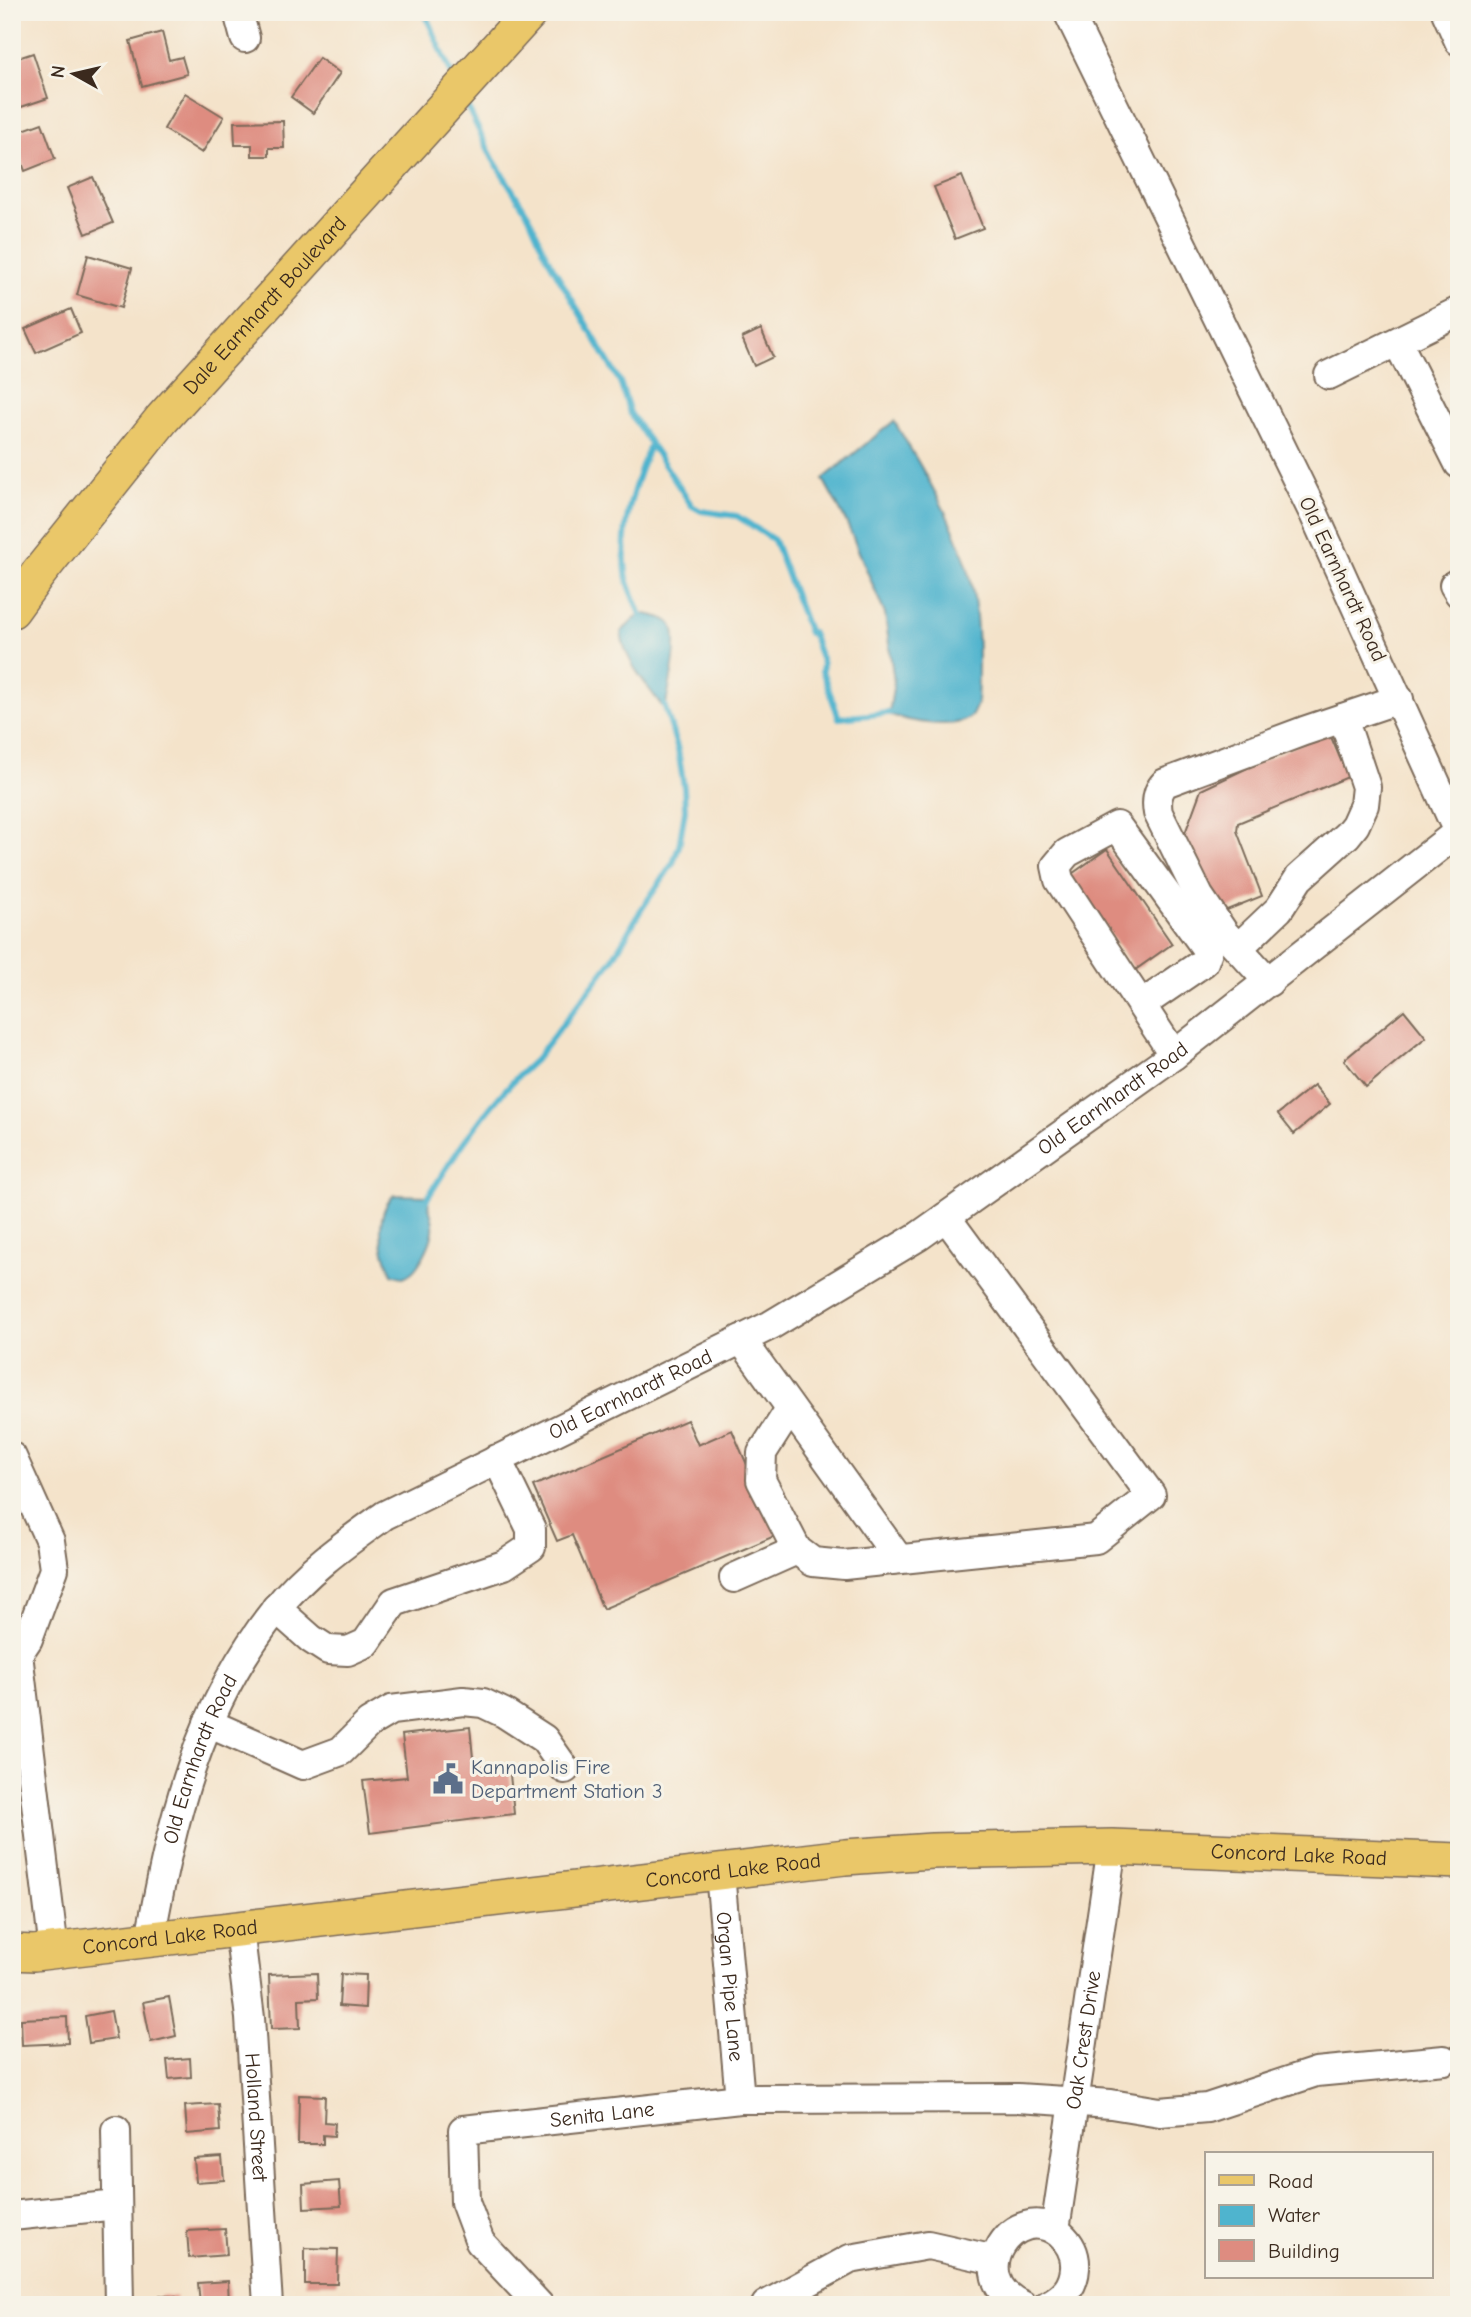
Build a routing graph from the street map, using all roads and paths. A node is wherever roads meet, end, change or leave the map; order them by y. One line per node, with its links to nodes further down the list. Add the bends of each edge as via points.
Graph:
1 (530, 12): 11 (main road, Dale Earnhardt Boulevard, via 162,419)
2 (1068, 12): 12 (street, Old Earnhardt Road, via 1314,514)
3 (1446, 12): 4 (street)
4 (1459, 41)
5 (1459, 311): 6 (street)
6 (1398, 342): 7 (street); 8 (street)
7 (1329, 375)
8 (1459, 464)
9 (1459, 582): 10 (street, via 1454,585)
10 (1459, 593)
11 (12, 610)
12 (1399, 699): 13 (street); 14 (street, Old Earnhardt Road)
13 (1343, 718): 15 (street, via 1366,787 1360,815 1342,841 1299,878 1279,909); 15 (street, via 1160,787 1158,813 1199,896)
14 (1458, 832): 16 (street, Old Earnhardt Road)
15 (1238, 948): 16 (street)
16 (1269, 982): 18 (street, Old Earnhardt Road)
17 (1141, 1005): 17 (street, via 1059,880 1056,866 1067,853 1117,826 1208,951 1204,961); 18 (street)
18 (1174, 1055): 19 (street, Old Earnhardt Road)
19 (946, 1217): 20 (street, Old Earnhardt Road); 25 (street, via 1151,1495 1096,1539)
20 (741, 1339): 21 (street); 23 (street, Old Earnhardt Road)
21 (790, 1409): 24 (street, via 762,1453 761,1480); 25 (street)
22 (12, 1457): 28 (street, via 50,1541 54,1569 28,1639)
23 (497, 1459): 27 (street, Old Earnhardt Road, via 385,1515 320,1564); 27 (street, via 531,1529 531,1546 516,1558 394,1602 366,1643 348,1651 328,1650)
24 (797, 1550): 25 (street, via 813,1562); 26 (street)
25 (898, 1558)
26 (734, 1578)
27 (276, 1608): 29 (street, Old Earnhardt Road, via 226,1682)
28 (15, 1652): 36 (street)
29 (208, 1723): 30 (street, via 303,1765 341,1751 369,1723 391,1710 463,1701 483,1703 544,1739); 35 (street, Old Earnhardt Road, via 178,1809)
30 (565, 1769)
31 (1112, 1847): 32 (main road, Concord Lake Road); 33 (main road, Concord Lake Road, via 932,1851); 40 (street, Oak Crest Drive)
32 (1459, 1861)
33 (720, 1873): 34 (main road, Concord Lake Road); 39 (street, Organ Pipe Lane)
34 (239, 1929): 35 (main road, Concord Lake Road); 48 (street, Holland Street, via 250,2018)
35 (150, 1940): 36 (main road, Concord Lake Road)
36 (54, 1951): 37 (main road, Concord Lake Road)
37 (12, 1952)
38 (1444, 2060): 40 (street, Senita Lane, via 1316,2072 1207,2108 1160,2112)
39 (740, 2099): 40 (street, Senita Lane); 49 (street, Senita Lane, via 463,2130 465,2202 480,2242)
40 (1074, 2102): 44 (street, Oak Crest Drive)
41 (116, 2130): 42 (street)
42 (117, 2205): 43 (street); 47 (street)
43 (12, 2216)
44 (1055, 2230): 45 (street, via 1027,2226 1014,2231 1003,2240); 51 (street, via 1073,2251 1074,2277 1061,2298)
45 (995, 2260): 46 (street, via 928,2245 850,2259); 50 (street, via 1003,2292)
46 (768, 2304)
47 (119, 2305)
48 (268, 2305)
49 (539, 2305)
50 (1022, 2305)
51 (1048, 2305)

